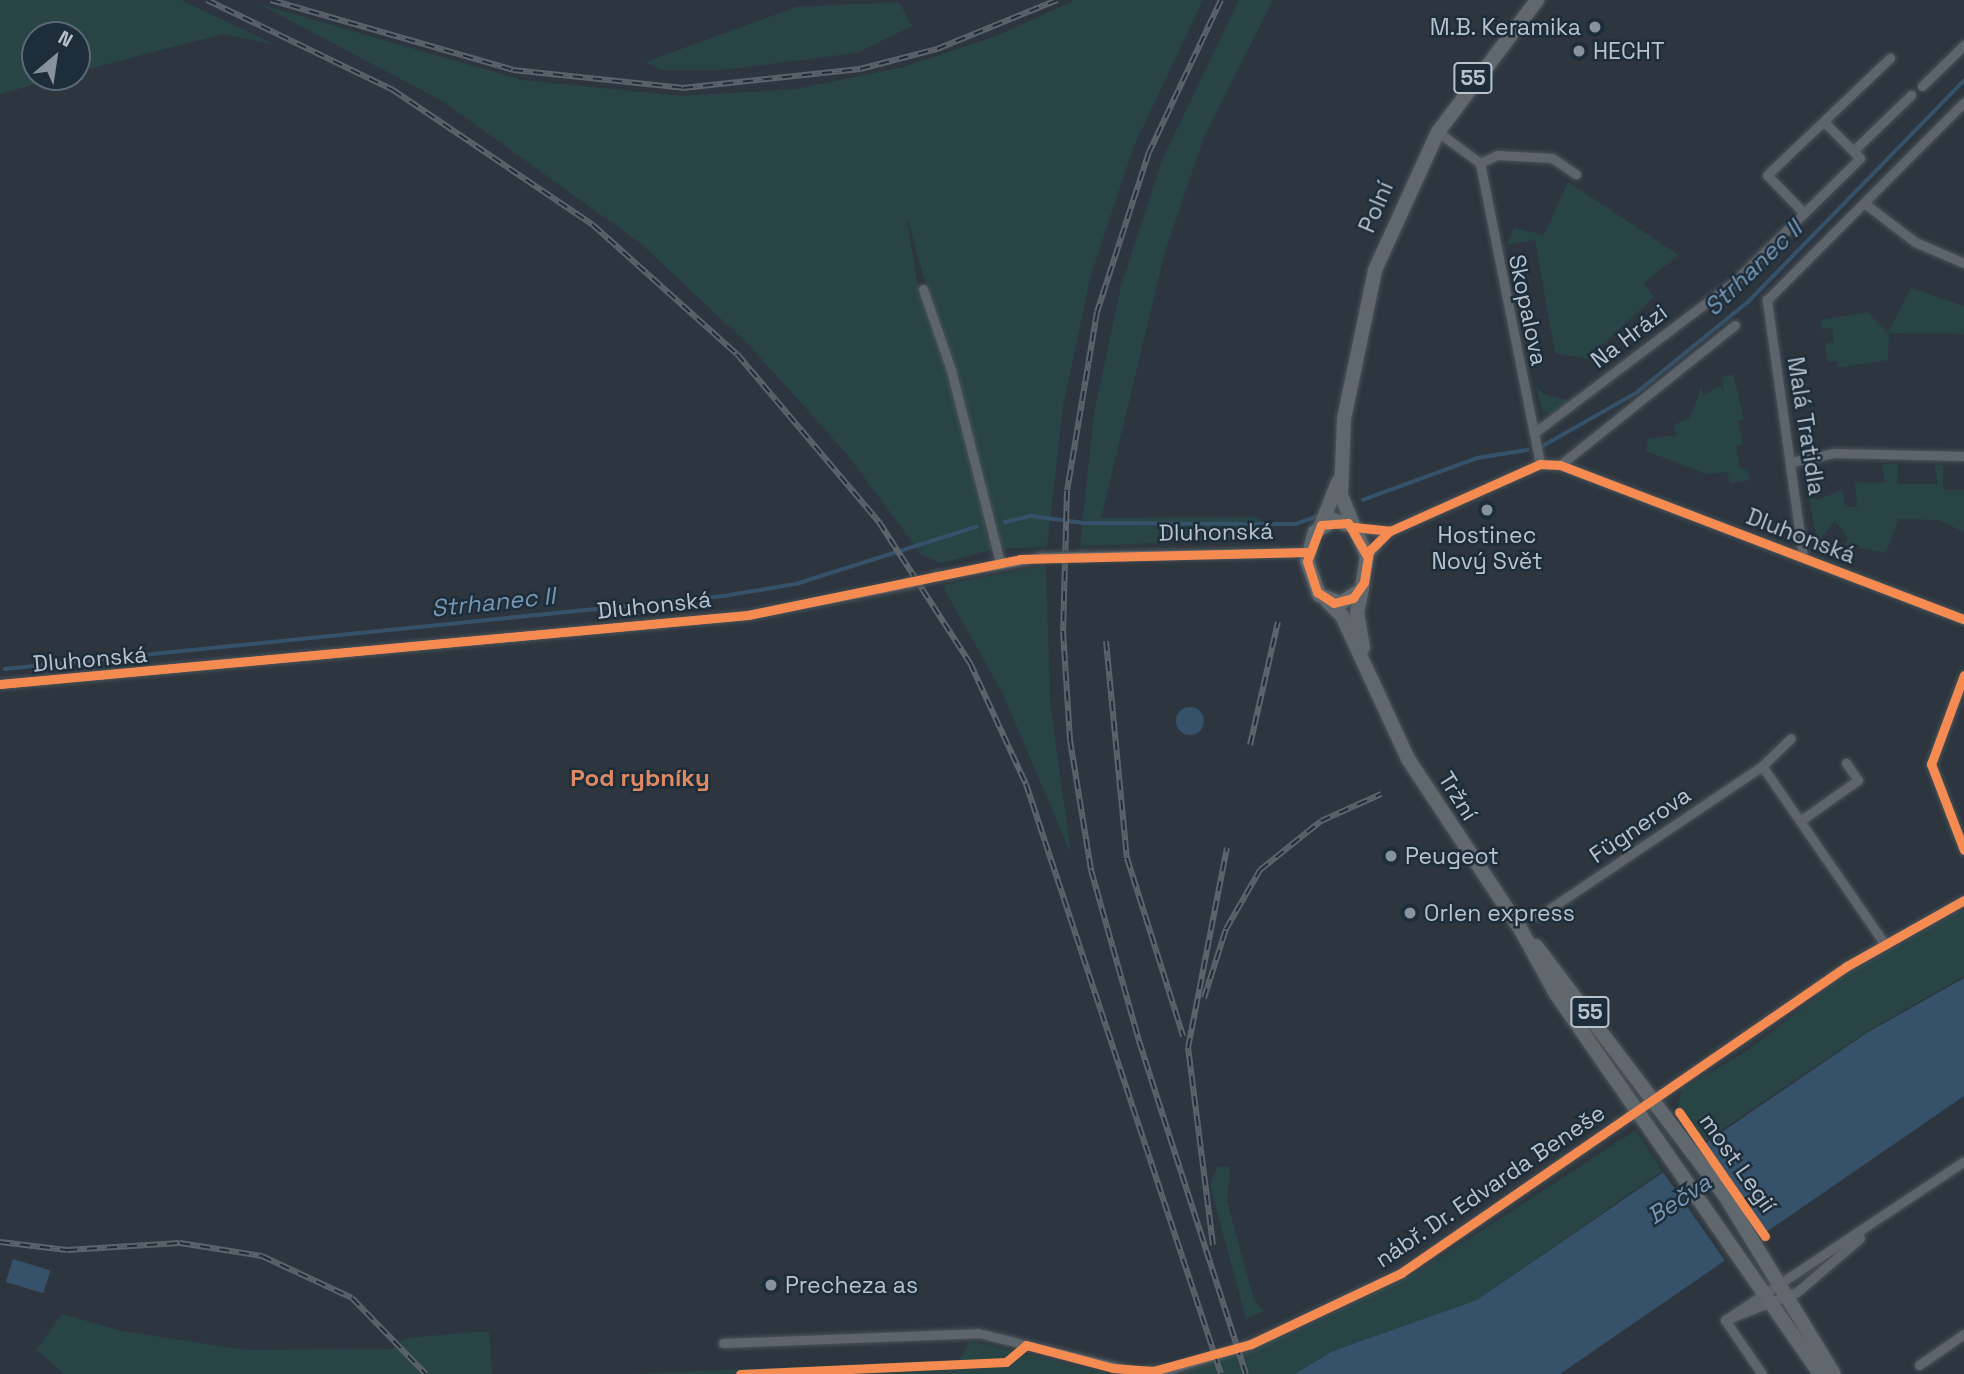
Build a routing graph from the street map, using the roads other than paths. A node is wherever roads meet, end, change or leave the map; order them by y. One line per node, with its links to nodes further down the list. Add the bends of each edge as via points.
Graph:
1 (1537, 0): 8 (main road, Polní / 55)
2 (1964, 45): 4 (street)
3 (1890, 58): 7 (street)
4 (1922, 86)
5 (1911, 95): 9 (street, Na Hrázi)
6 (1964, 102): 12 (street)
7 (1824, 122): 9 (street); 13 (street, via 1767,175)
8 (1438, 132): 10 (street); 22 (main road, Polní / 55, via 1399,208 1365,304)
9 (1853, 151): 13 (street, Na Hrázi, via 1860,159)
10 (1480, 163): 11 (street, via 1497,155 1552,158); 17 (street, Skopalova)
11 (1576, 174)
12 (1864, 203): 14 (street, via 1915,242); 19 (street, Malá Tratidla, via 1767,300)
13 (1804, 214): 17 (street, Na Hrázi, via 1735,280)
14 (1964, 263)
15 (923, 289): 29 (street, via 951,370)
16 (1735, 326): 21 (street)
17 (1534, 433): 20 (street, Skopalova)
18 (1964, 456): 19 (street, via 1835,453)
19 (1791, 461): 28 (street, Malá Tratidla)
20 (1540, 464): 21 (street, Dluhonská); 25 (street, Dluhonská)
21 (1560, 465): 28 (street, Dluhonská)
22 (1341, 467): 23 (main road, Polní / 55); 24 (main road, Polní / 55, via 1341,494)
23 (1321, 524): 24 (main road, via 1341,520); 26 (main road, 55)
24 (1354, 527): 25 (street); 27 (main road, 55)
25 (1390, 531): 27 (street, Dluhonská)
26 (1308, 552): 29 (street, Dluhonská, bridge, via 1041,557); 31 (main road, 55, via 1310,579)
27 (1367, 556): 30 (main road, 55)
28 (1803, 557): 32 (street, Dluhonská)
29 (1000, 562): 35 (street, Dluhonská, bridge, via 748,615)
30 (1362, 589): 31 (main road, via 1348,601); 34 (main road, Tržní / 55, via 1357,613)
31 (1327, 601): 34 (main road, Tržní / 55, via 1342,616)
32 (1964, 619)
33 (1964, 675): 40 (street, via 1931,764)
34 (1371, 679): 43 (main road, Tržní / 55, via 1413,768)
35 (0, 684)
36 (1791, 738): 38 (street, Fügnerova)
37 (1846, 764): 39 (street, via 1857,780)
38 (1762, 766): 39 (street); 42 (street, Fügnerova)
39 (1800, 821): 44 (street)
40 (1964, 850)
41 (1964, 900): 44 (street, nábř. Dr. Edvarda Beneše)
42 (1539, 916)
43 (1521, 930): 45 (main road, Tržní / 55); 46 (main road, Tržní / 55, via 1556,994)
44 (1884, 943): 45 (street, nábř. Dr. Edvarda Beneše)
45 (1654, 1098): 46 (street, nábř. Dr. Edvarda Beneše); 47 (main road, Tržní / 55)
46 (1636, 1110): 50 (main road, Tržní / 55); 52 (street, nábř. Dr. Edvarda Beneše, via 1401,1273 1251,1344 1180,1366 1126,1371 978,1334)
47 (1671, 1118): 49 (main road, most Legií / 55)
48 (1964, 1161): 49 (street, via 1872,1227 1826,1271)
49 (1785, 1291): 50 (street); 56 (main road, 55)
50 (1767, 1300): 54 (street, via 1726,1320); 55 (main road, 55)
51 (1964, 1334): 53 (street)
52 (723, 1343)
53 (1919, 1365)
54 (1762, 1374)
55 (1820, 1374)
56 (1834, 1374)

